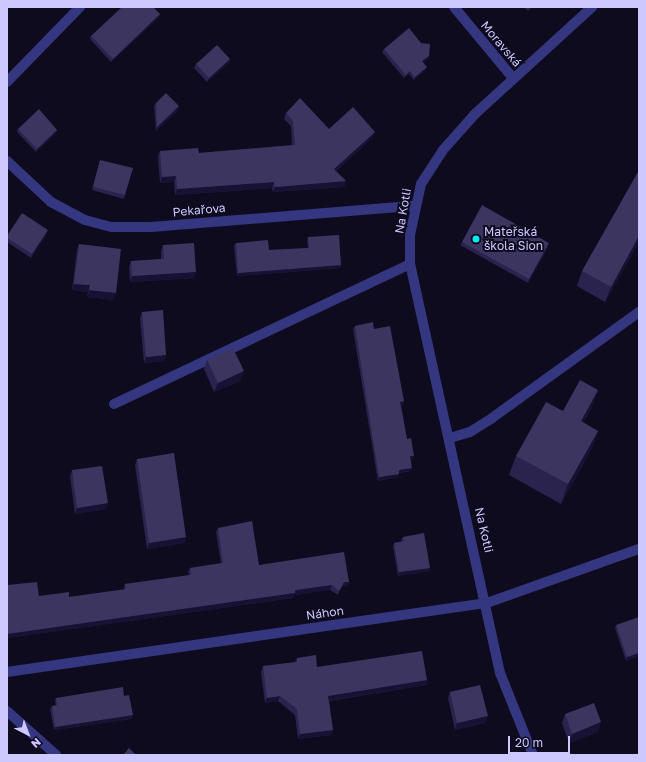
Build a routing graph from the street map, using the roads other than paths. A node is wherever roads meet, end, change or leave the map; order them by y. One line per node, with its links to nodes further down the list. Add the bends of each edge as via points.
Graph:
1 (80, 7): 5 (street)
2 (454, 7): 4 (street, Moravská)
3 (592, 7): 4 (street, Na Kotli)
4 (513, 78): 7 (street, Na Kotli, via 475,114 443,150 421,184)
5 (7, 82)
6 (7, 160): 7 (street, Pekařova, via 51,202 85,220 112,227 151,227)
7 (414, 206): 8 (street, Na Kotli)
8 (410, 264): 10 (street); 11 (street, Na Kotli)
9 (639, 312): 11 (street, via 492,418 470,432)
10 (114, 404)
11 (450, 438): 13 (street, Na Kotli)
12 (639, 549): 13 (street, Náhon)
13 (487, 603): 14 (street, Náhon); 17 (street, Na Kotli, via 500,673)
14 (7, 672)
15 (7, 711): 16 (street)
16 (56, 755)
17 (533, 755)

